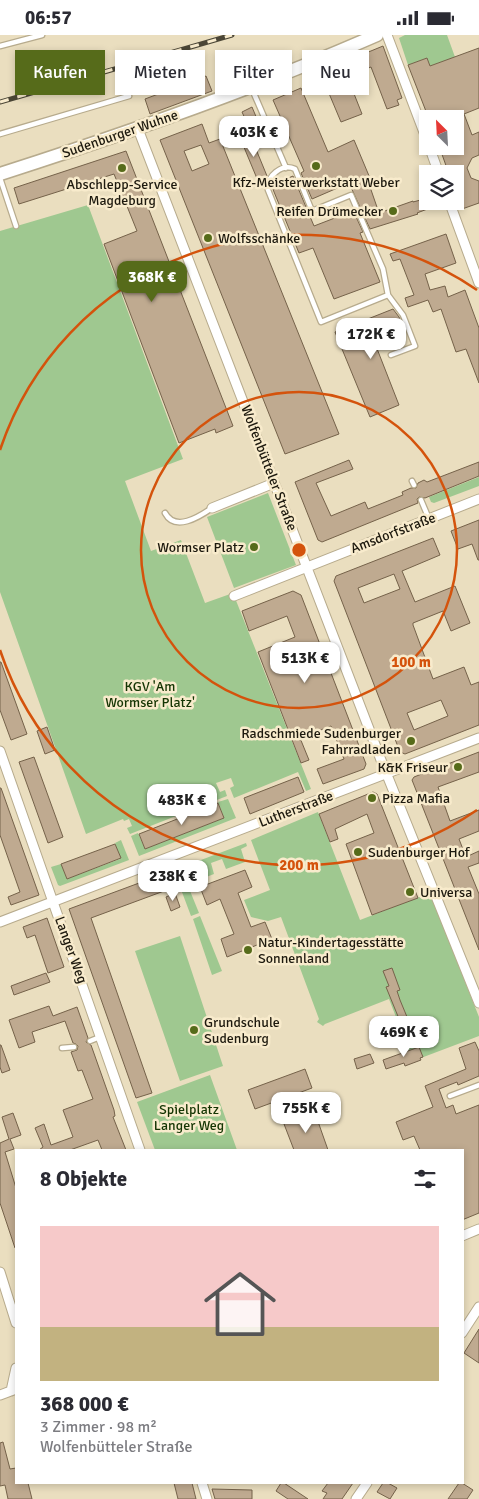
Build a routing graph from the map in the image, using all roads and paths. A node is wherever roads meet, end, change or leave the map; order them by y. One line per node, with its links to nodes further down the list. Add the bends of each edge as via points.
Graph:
1 (42, 35): 4 (lane)
2 (377, 35): 5 (main road, Sudenburger Wuhne)
3 (387, 35): 9 (street)
4 (0, 46)
5 (292, 71)
6 (229, 95): 10 (main road, Sudenburger Wuhne)
7 (254, 95): 12 (lane)
8 (129, 96): 11 (lane)
9 (419, 121)
10 (138, 129): 13 (main road, Sudenburger Wuhne); 20 (street, Wolfenbütteler Straße)
11 (0, 134)
12 (286, 168): 18 (lane, via 295,169 312,211 351,195 383,269); 18 (lane, via 272,175 268,188 321,322)
13 (0, 174)
14 (0, 178): 16 (lane)
15 (452, 210): 17 (street)
16 (16, 226)
17 (479, 283)
18 (388, 295): 19 (lane, via 403,315 415,346)
19 (391, 355)
20 (274, 483): 23 (street); 26 (street, Wolfenbütteler Straße)
21 (479, 499): 25 (street, Amsdorfstraße)
22 (421, 500): 25 (lane)
23 (212, 508): 24 (lane, via 181,523 173,522)
24 (165, 513)
25 (429, 519): 26 (street, Amsdorfstraße)
26 (307, 567): 27 (street); 30 (street, Wolfenbütteler Straße)
27 (234, 596)
28 (479, 738): 30 (street, Lutherstraße)
29 (0, 751): 31 (street, Langer Weg)
30 (386, 773): 31 (street, Lutherstraße); 33 (street, Wolfenbütteler Straße)
31 (54, 903): 32 (street, Lutherstraße); 35 (street, Langer Weg)
32 (0, 922)
33 (477, 991): 34 (street, Wolfenbütteler Straße)
34 (479, 1003)
35 (102, 1037): 36 (lane); 41 (street, Langer Weg)
36 (90, 1041)
37 (74, 1047): 38 (lane)
38 (62, 1048)
39 (479, 1085): 40 (lane)
40 (450, 1096)
41 (140, 1149)
42 (479, 1229): 43 (street)
43 (464, 1235)
44 (0, 1272): 46 (street)
45 (479, 1307): 47 (street)
46 (15, 1320)
47 (464, 1330)
48 (14, 1390): 49 (street)
49 (0, 1395)
50 (202, 1484): 52 (street)
51 (366, 1484): 53 (street)
52 (207, 1499)
53 (356, 1499)

